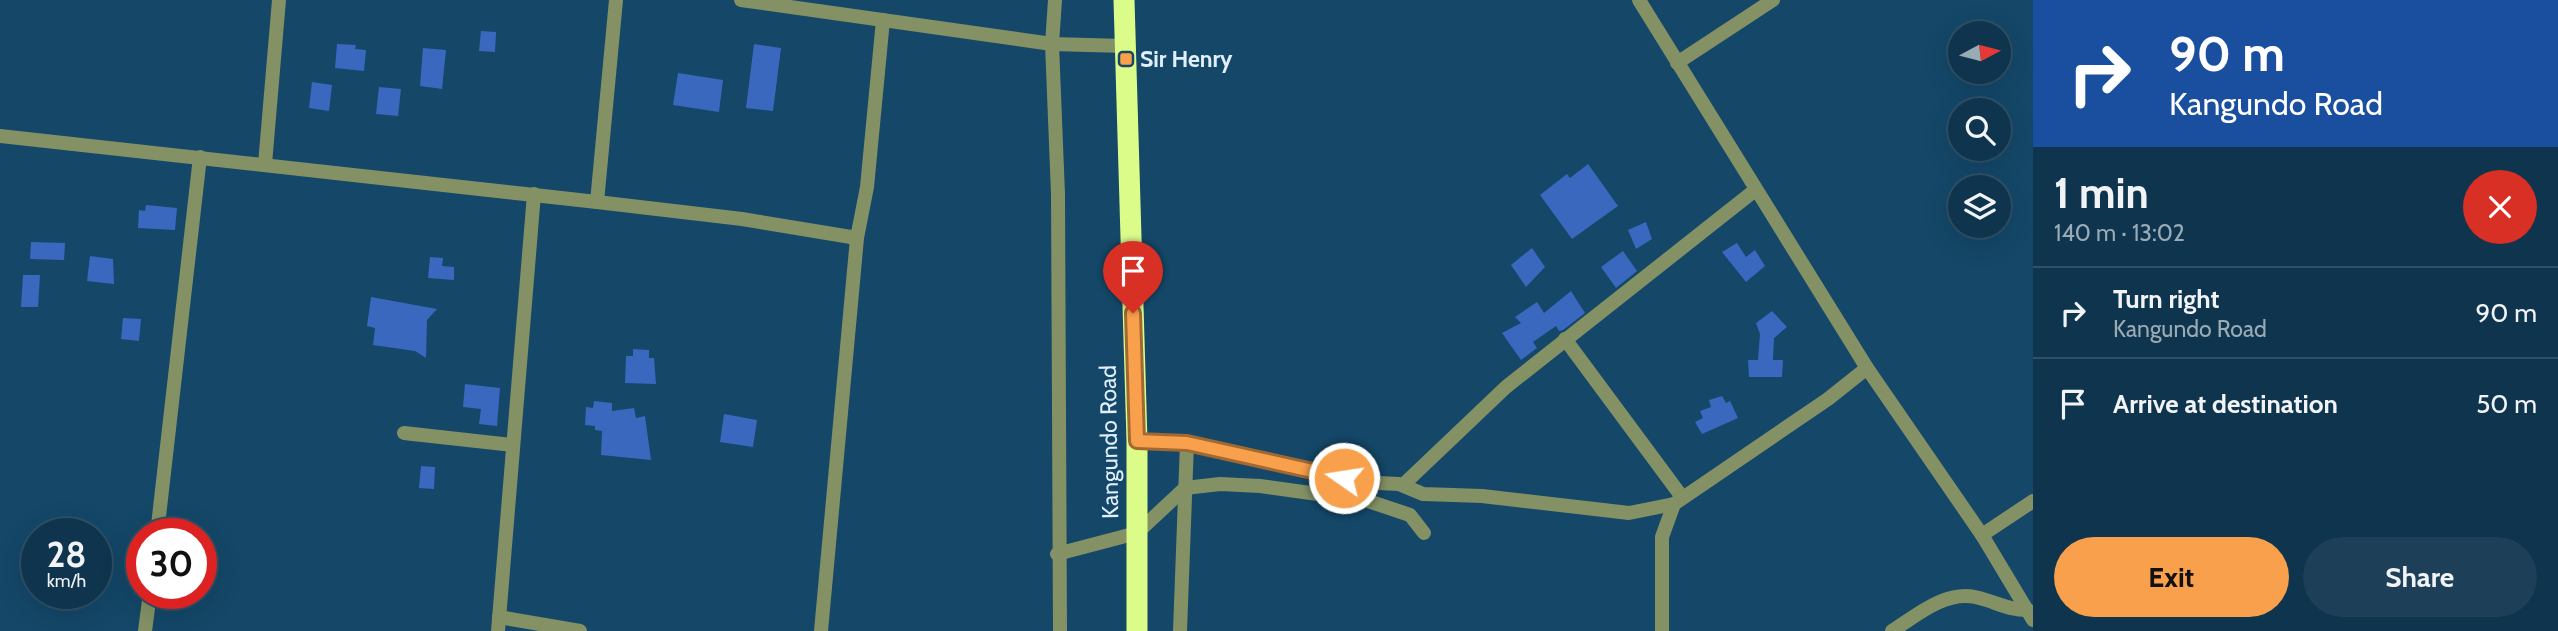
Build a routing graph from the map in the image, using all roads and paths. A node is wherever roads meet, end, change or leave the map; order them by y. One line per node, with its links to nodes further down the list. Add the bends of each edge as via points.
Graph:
1 (279, 0): 15 (street)
2 (616, 0): 18 (street)
3 (741, 0): 4 (street)
4 (749, 0): 9 (street)
5 (1055, 0): 10 (street)
6 (1124, 0): 11 (highway, Kangundo Road)
7 (1639, 0): 12 (street)
8 (1773, 0): 12 (street)
9 (883, 19): 10 (street); 19 (street, via 867,187)
10 (1052, 44): 11 (street); 34 (street, via 1058,194)
11 (1125, 46): 23 (highway, Kangundo Road)
12 (1677, 62): 16 (street)
13 (0, 136): 14 (street)
14 (200, 157): 15 (street); 30 (street)
15 (265, 164): 17 (street)
16 (1754, 191): 20 (street); 21 (street)
17 (534, 194): 18 (street); 25 (street)
18 (597, 202): 19 (street)
19 (857, 238): 40 (street)
20 (1565, 339): 26 (street, via 1506,387); 28 (street)
21 (1867, 368): 28 (street); 33 (street)
22 (404, 433): 25 (street)
23 (1137, 441): 24 (street); 31 (highway, Kangundo Road)
24 (1187, 443): 26 (street, via 1357,482); 27 (street)
25 (512, 444): 37 (street)
26 (1404, 485): 28 (street, via 1423,494 1482,496 1618,513)
27 (1185, 488): 31 (street); 32 (street, via 1261,486 1367,501 1410,515); 43 (street)
28 (1678, 501): 44 (street, via 1661,546)
29 (2033, 501): 33 (street)
30 (159, 518)
31 (1137, 533): 34 (street); 42 (highway, Kangundo Road)
32 (1424, 533)
33 (1982, 535): 36 (street)
34 (1057, 554): 41 (street)
35 (148, 609): 38 (street)
36 (2030, 615): 45 (street, via 1976,597 1953,598 1935,603)
37 (499, 624): 39 (street)
38 (145, 631)
39 (580, 631)
40 (821, 631)
41 (1060, 631)
42 (1137, 631)
43 (1180, 631)
44 (1662, 631)
45 (1892, 631)

